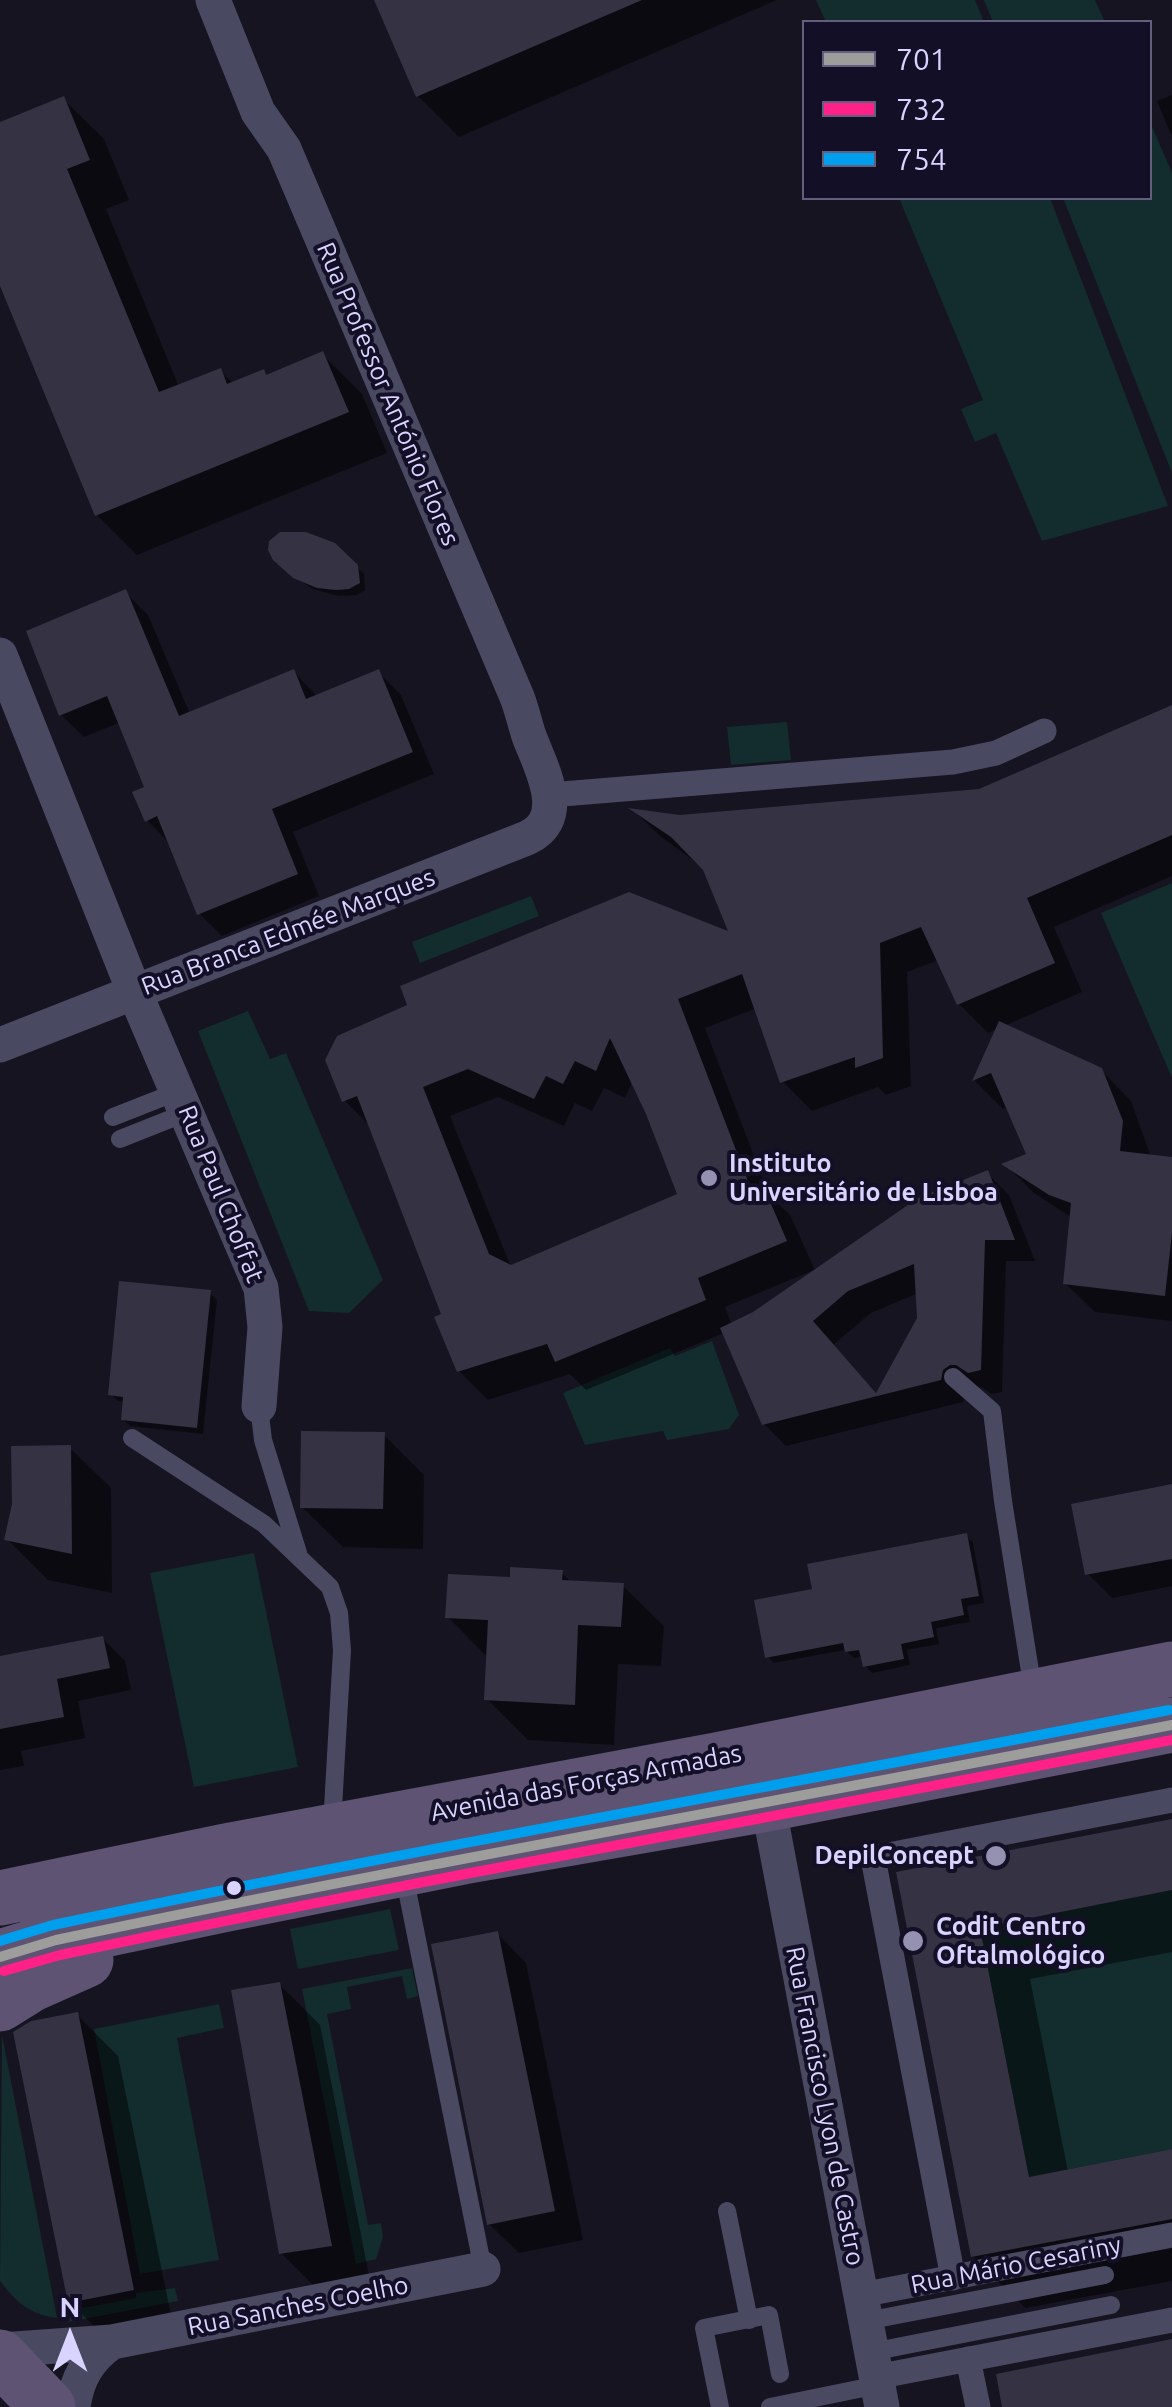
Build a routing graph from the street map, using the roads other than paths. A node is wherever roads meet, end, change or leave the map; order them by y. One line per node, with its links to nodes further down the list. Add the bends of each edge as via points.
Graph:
1 (213, 0): 5 (street, Rua Professor António Flores, via 256,106 284,149 517,697)
2 (0, 654): 3 (street, Rua Paul Choffat)
3 (7, 693): 6 (street, Rua Paul Choffat)
4 (1044, 731): 5 (street, via 996,753 953,762)
5 (550, 796): 6 (street, Rua Branca Edmée Marques, via 545,823 527,838)
6 (134, 991): 7 (street, Rua Branca Edmée Marques); 8 (street, Rua Paul Choffat)
7 (0, 1045)
8 (183, 1102): 9 (lane); 10 (lane); 12 (street, Rua Paul Choffat, via 263,1296)
9 (112, 1116)
10 (120, 1139)
11 (953, 1378): 16 (lane, via 992,1410)
12 (259, 1406): 14 (lane)
13 (132, 1438): 14 (lane, via 253,1516)
14 (298, 1554): 20 (lane, via 330,1588 340,1612)
15 (1172, 1669): 16 (main road, Avenida das Forças Armadas)
16 (1034, 1694): 20 (main road, Avenida das Forças Armadas)
17 (1172, 1725): 19 (main road, Avenida das Forças Armadas)
18 (1172, 1800): 30 (street, via 873,1858)
19 (768, 1804): 21 (main road, Avenida das Forças Armadas); 36 (street, Rua Francisco Lyon de Castro)
20 (332, 1831): 22 (main road, Avenida das Forças Armadas)
21 (403, 1869): 23 (main road, Avenida das Forças Armadas); 28 (lane)
22 (0, 1898)
23 (173, 1916): 24 (main road, Avenida das Forças Armadas); 25 (main road)
24 (0, 1957)
25 (0, 2004)
26 (728, 2212): 32 (lane)
27 (1172, 2236): 30 (street, Rua Mário Cesariny)
28 (483, 2269): 34 (street, Rua Sanches Coelho)
29 (1105, 2275): 36 (lane, Rua Mário Cesariny)
30 (954, 2278): 36 (street, Rua Mário Cesariny)
31 (1111, 2306): 36 (lane)
32 (749, 2320): 38 (lane, via 769,2316); 41 (lane, via 704,2328)
33 (1172, 2320): 37 (street)
34 (112, 2342): 35 (street, Rua Sanches Coelho); 40 (street, via 82,2372)
35 (0, 2353): 39 (main road)
36 (872, 2356): 37 (street); 42 (lane)
37 (968, 2360): 43 (street)
38 (780, 2374)
39 (48, 2407)
40 (73, 2407)
41 (720, 2407)
42 (770, 2407)
43 (978, 2407)

